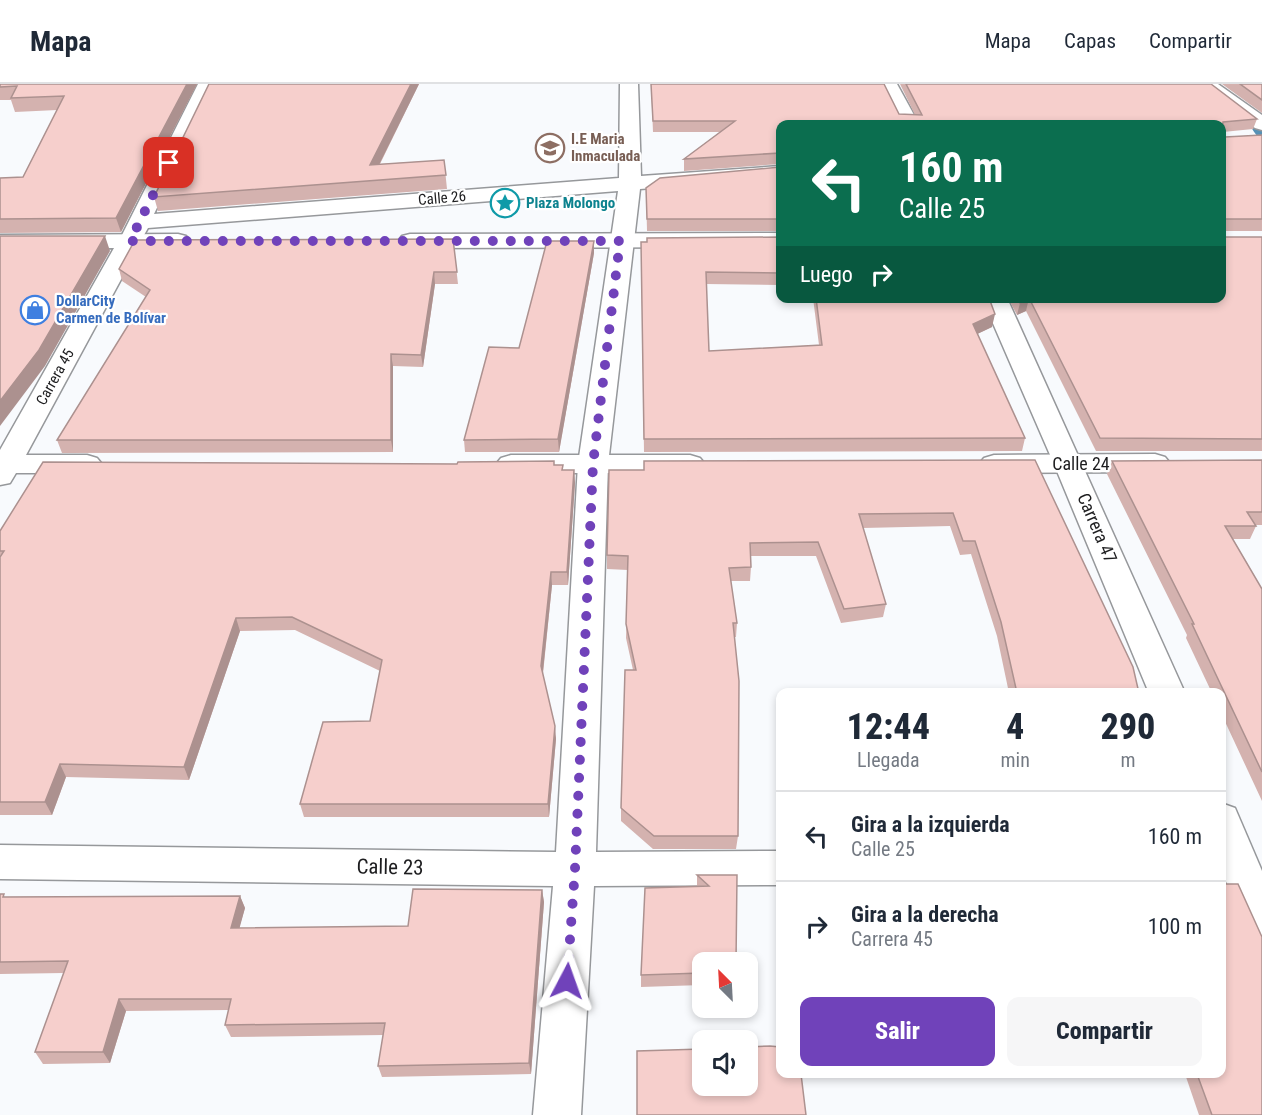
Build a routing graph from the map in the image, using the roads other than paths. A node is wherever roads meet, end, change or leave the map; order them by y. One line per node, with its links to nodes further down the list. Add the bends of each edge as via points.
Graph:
1 (207, 84): 9 (street, Carrera 45)
2 (629, 84): 8 (street)
3 (888, 84): 5 (street)
4 (1206, 84): 6 (street)
5 (907, 120)
6 (1259, 133)
7 (776, 172): 8 (street, Calle 26)
8 (630, 183): 9 (street, Calle 26); 13 (street)
9 (135, 232): 11 (street); 14 (street); 23 (street, Carrera 45)
10 (776, 240): 13 (street)
11 (202, 241)
12 (393, 241): 13 (street)
13 (620, 241): 19 (street)
14 (0, 242)
15 (995, 303): 22 (street, Carrera 47)
16 (1183, 463): 22 (street, Calle 24)
17 (115, 464): 23 (street)
18 (485, 464): 19 (street)
19 (593, 464): 20 (street); 29 (street)
20 (712, 464)
21 (962, 464): 22 (street, Calle 24)
22 (1069, 464): 24 (street, Carrera 47)
23 (3, 468)
24 (1165, 688)
25 (1226, 830): 27 (street)
26 (0, 862): 29 (street, Calle 23)
27 (1241, 865): 30 (street)
28 (776, 868): 29 (street, Calle 23)
29 (575, 869): 31 (street)
30 (1262, 921)
31 (557, 1115)

